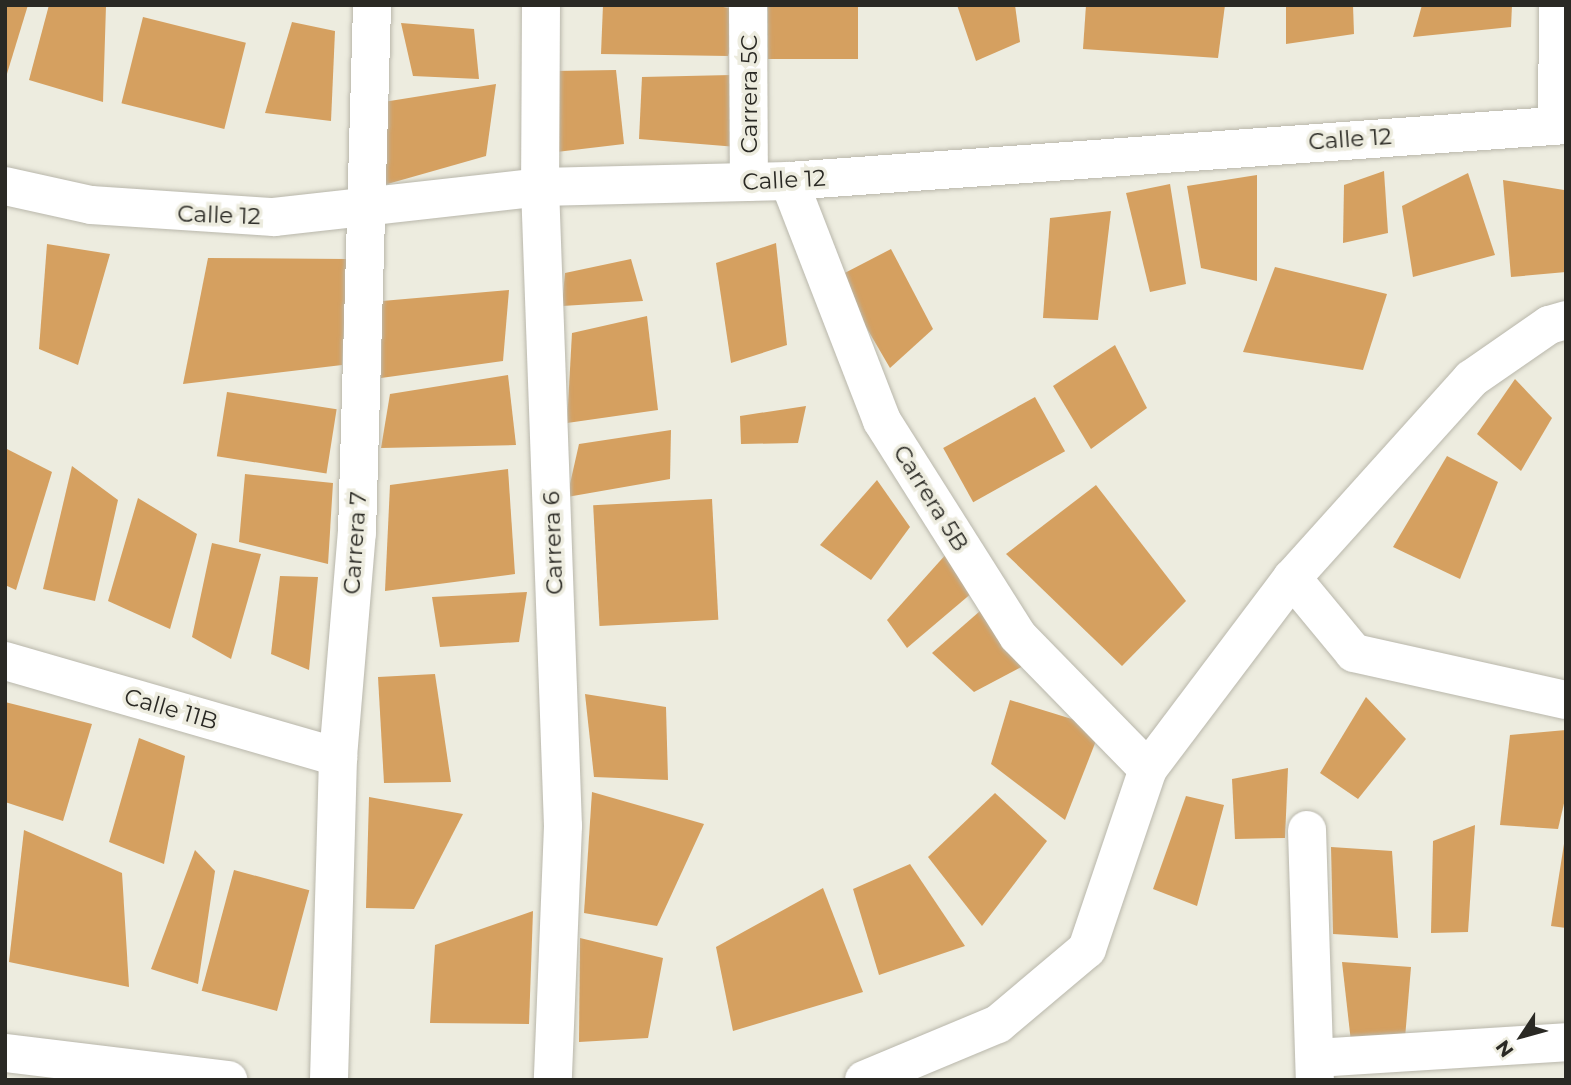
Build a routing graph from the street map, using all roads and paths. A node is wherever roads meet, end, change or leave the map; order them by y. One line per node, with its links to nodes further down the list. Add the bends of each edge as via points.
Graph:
1 (372, 5): 10 (street, Carrera 7)
2 (541, 5): 9 (street, Carrera 6)
3 (748, 5): 7 (street, Carrera 5C)
4 (1558, 5): 5 (street)
5 (1562, 124): 6 (street, Calle 12)
6 (789, 181): 7 (street, Calle 12); 16 (street, Carrera 5B, via 882,421 1018,636)
7 (749, 182): 9 (street, Calle 12)
8 (5, 186): 10 (street, Calle 12, via 91,205 170,214 274,217)
9 (540, 187): 10 (street, Calle 12); 23 (street, Carrera 6, via 563,826)
10 (370, 208): 15 (street, Carrera 7, via 357,533)
11 (1566, 320): 12 (street, via 1549,325 1471,379)
12 (1292, 578): 14 (street, via 1354,653); 16 (street)
13 (5, 661): 15 (street, Calle 11B)
14 (1566, 700)
15 (338, 757): 22 (street, Carrera 7)
16 (1148, 769): 24 (street, via 1087,949 998,1024)
17 (1307, 830): 20 (street)
18 (1566, 1042): 20 (street)
19 (5, 1053): 21 (street)
20 (1315, 1069)
21 (228, 1080)
22 (329, 1080)
23 (553, 1080)
24 (864, 1080)

